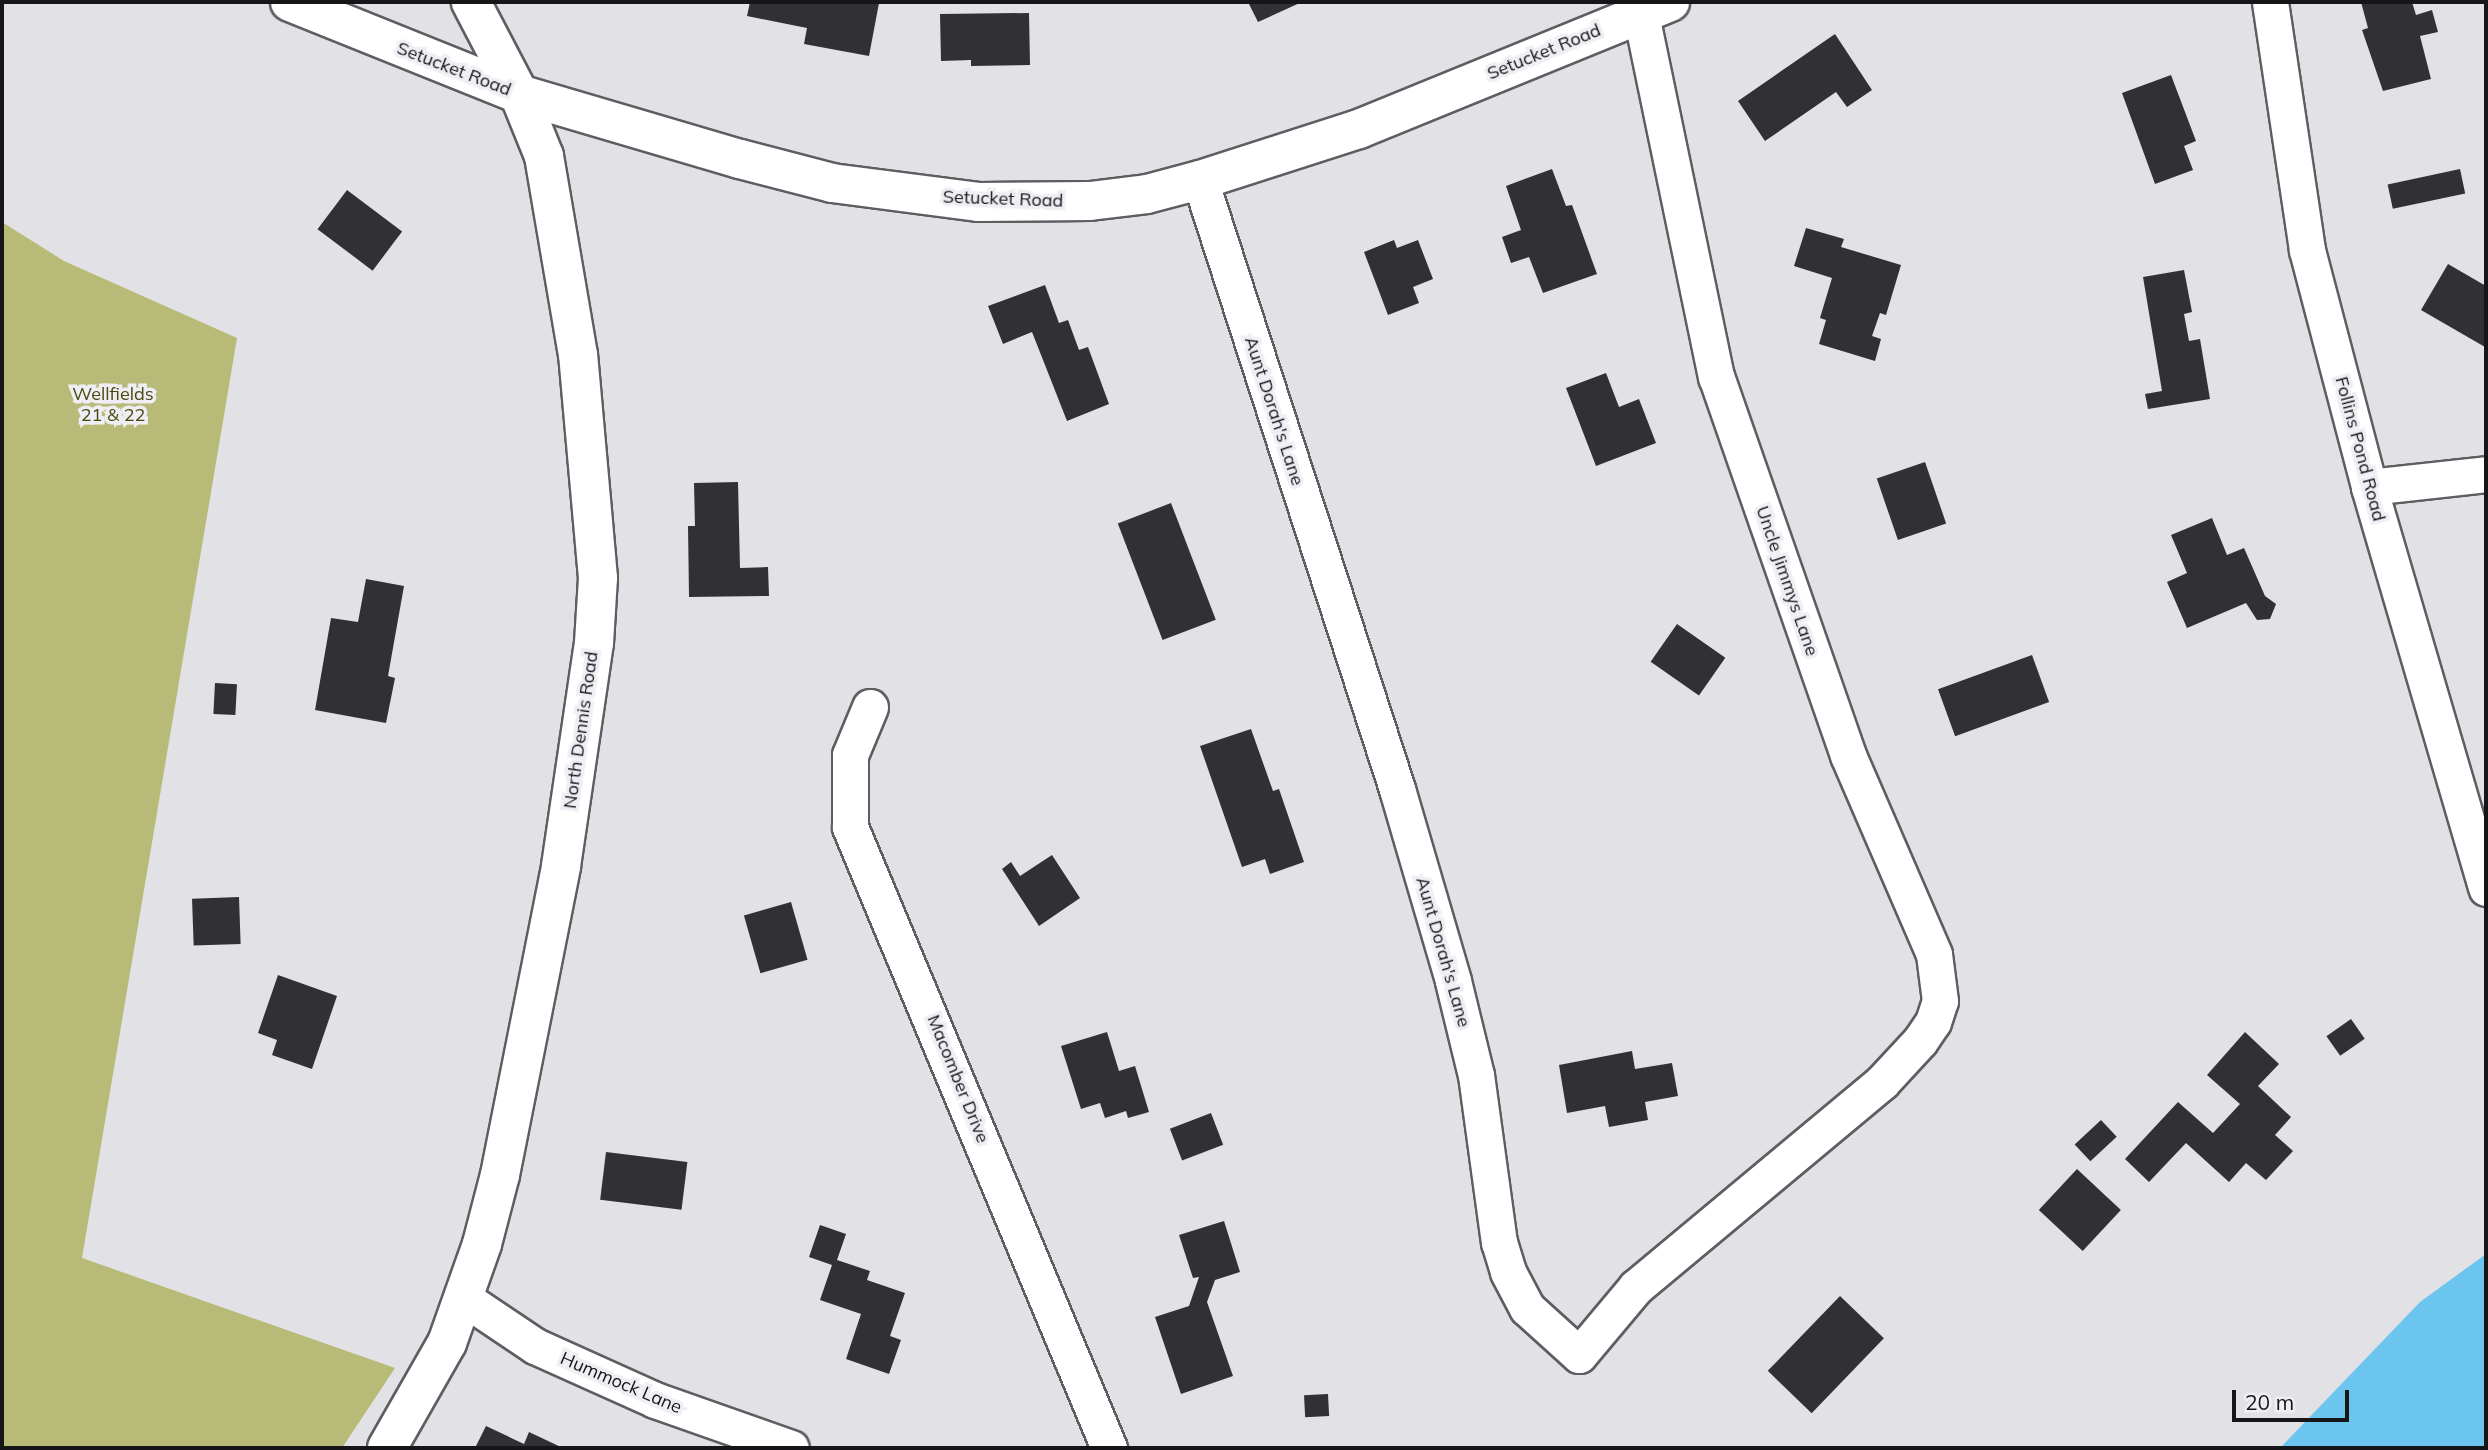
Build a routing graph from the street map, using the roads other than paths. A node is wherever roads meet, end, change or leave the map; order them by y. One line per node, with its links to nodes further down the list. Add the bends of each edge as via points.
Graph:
1 (290, 2): 5 (main road, Setucket Road)
2 (471, 2): 5 (main road, North Dennis Road)
3 (2270, 2): 8 (street, Follins Pond Road, via 2308,250)
4 (1650, 6): 6 (main road, Setucket Road, via 1359,129); 11 (street, Uncle Jimmys Lane, via 1716,377 1848,755 1924,928 1940,978 1933,1022)
5 (519, 94): 6 (main road, Setucket Road, via 740,159 873,190 978,202 1090,201 1147,194); 12 (main road, North Dennis Road, via 544,156 563,250 578,355 598,578 594,643 544,964 500,1175)
6 (1200, 180): 11 (street, Aunt Dorah's Lane, via 1397,789 1449,968 1476,1075 1499,1242 1527,1308 1579,1355 1636,1287)
7 (2486, 474): 8 (street)
8 (2369, 487): 10 (street, Follins Pond Road)
9 (870, 707): 15 (street, Macomber Drive, via 850,755 850,827)
10 (2486, 888)
11 (1854, 1107)
12 (462, 1297): 13 (main road, North Dennis Road, via 447,1343); 14 (street, Hummock Lane, via 535,1346 655,1400)
13 (387, 1448)
14 (791, 1448)
15 (1109, 1448)

